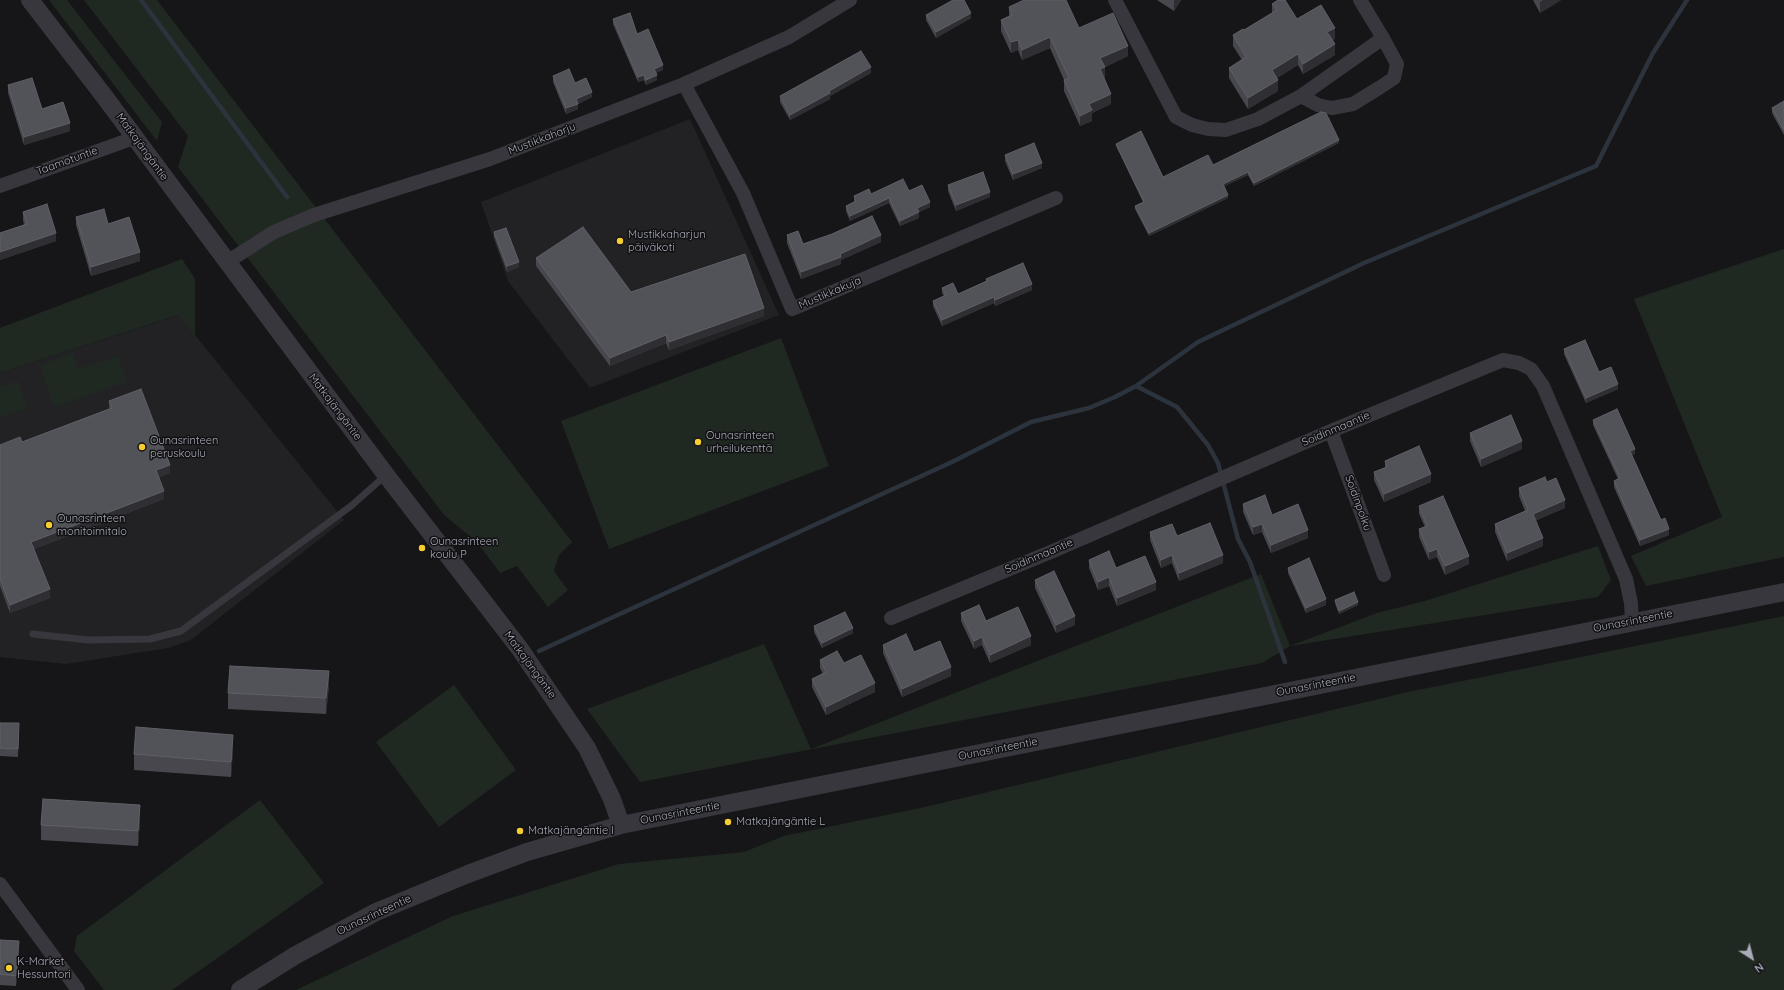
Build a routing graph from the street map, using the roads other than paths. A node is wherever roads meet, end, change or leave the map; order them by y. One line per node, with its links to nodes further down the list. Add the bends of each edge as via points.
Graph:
1 (30, 0): 8 (street, Matkajängäntie)
2 (850, 0): 6 (street, Mustikkaharju, via 789,37)
3 (1115, 0): 7 (street, via 1176,118 1208,129 1226,130 1258,120)
4 (1360, 0): 5 (street)
5 (1382, 38): 7 (street); 7 (street, via 1397,64 1394,78 1354,104 1332,108 1318,105)
6 (684, 84): 10 (street, Mustikkakuja, via 743,193 792,309); 11 (street, Mustikkaharju, via 490,159 314,215 274,232)
7 (1301, 96)
8 (134, 138): 9 (street, Taamotuntie); 11 (street, Matkajängäntie)
9 (0, 186)
10 (1056, 198)
11 (227, 262): 13 (street, Matkajängäntie)
12 (1331, 431): 14 (street, Soidinpolku); 16 (street, Soidinmaantie); 17 (street, Soidinmaantie, via 1503,360 1519,363 1531,369 1543,386 1626,579)
13 (386, 475): 18 (lane, via 351,506 181,630 150,639 96,640); 19 (street, Matkajängäntie, via 520,649 576,731 598,768)
14 (1384, 575)
15 (1784, 592): 17 (street, Ounasrinteentie)
16 (891, 618)
17 (1632, 622): 19 (street, Ounasrinteentie)
18 (33, 634)
19 (621, 825): 22 (street, Ounasrinteentie, via 527,852 418,894 337,932)
20 (0, 884): 21 (street)
21 (78, 990)
22 (240, 990)

